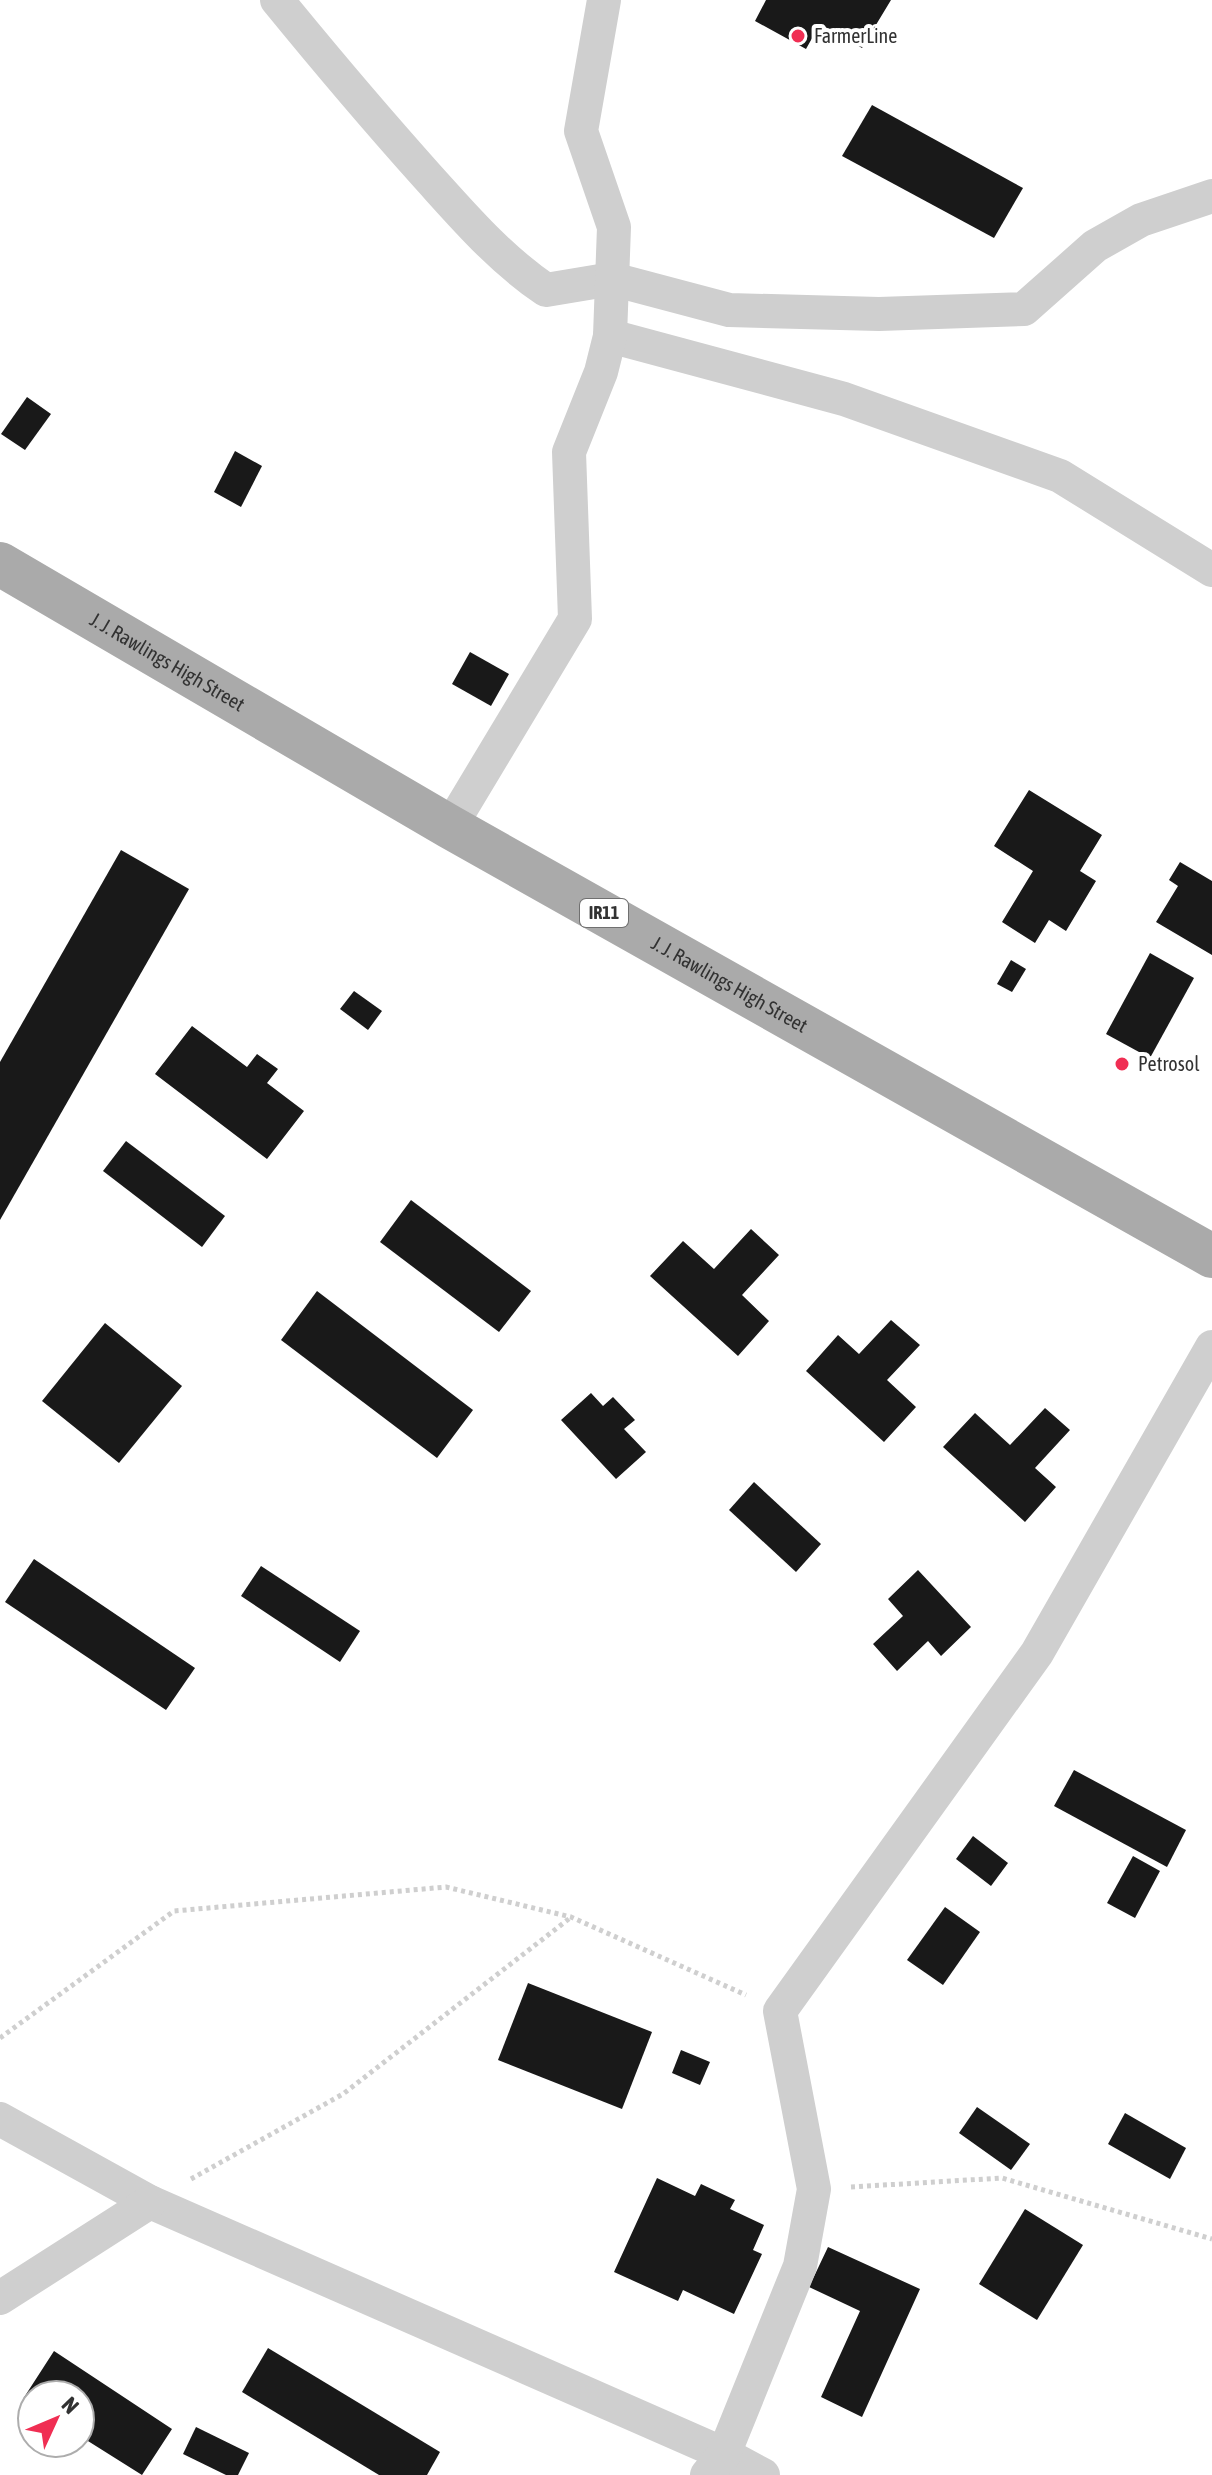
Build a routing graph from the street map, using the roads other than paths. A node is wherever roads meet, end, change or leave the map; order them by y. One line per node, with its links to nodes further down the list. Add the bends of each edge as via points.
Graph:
1 (277, 0): 4 (street, via 367,109 511,266 546,290)
2 (604, 0): 4 (street, via 581,131 614,227)
3 (1212, 196): 4 (street, via 1141,220 1095,246 1024,309 879,314 729,310)
4 (612, 279): 5 (street)
5 (610, 336): 7 (street, via 844,399 1060,476); 8 (street, via 569,452 575,619)
6 (0, 564): 8 (main road, J. J. Rawlings High Street / IR11)
7 (1212, 570)
8 (450, 827): 9 (main road, J. J. Rawlings High Street / IR11)
9 (1212, 1256)
10 (1212, 1347): 14 (street, via 1037,1653 780,2011 814,2189 800,2266)
11 (0, 2119): 12 (street)
12 (150, 2202): 13 (street); 14 (street)
13 (0, 2298)
14 (716, 2464): 15 (street)
15 (763, 2475)

